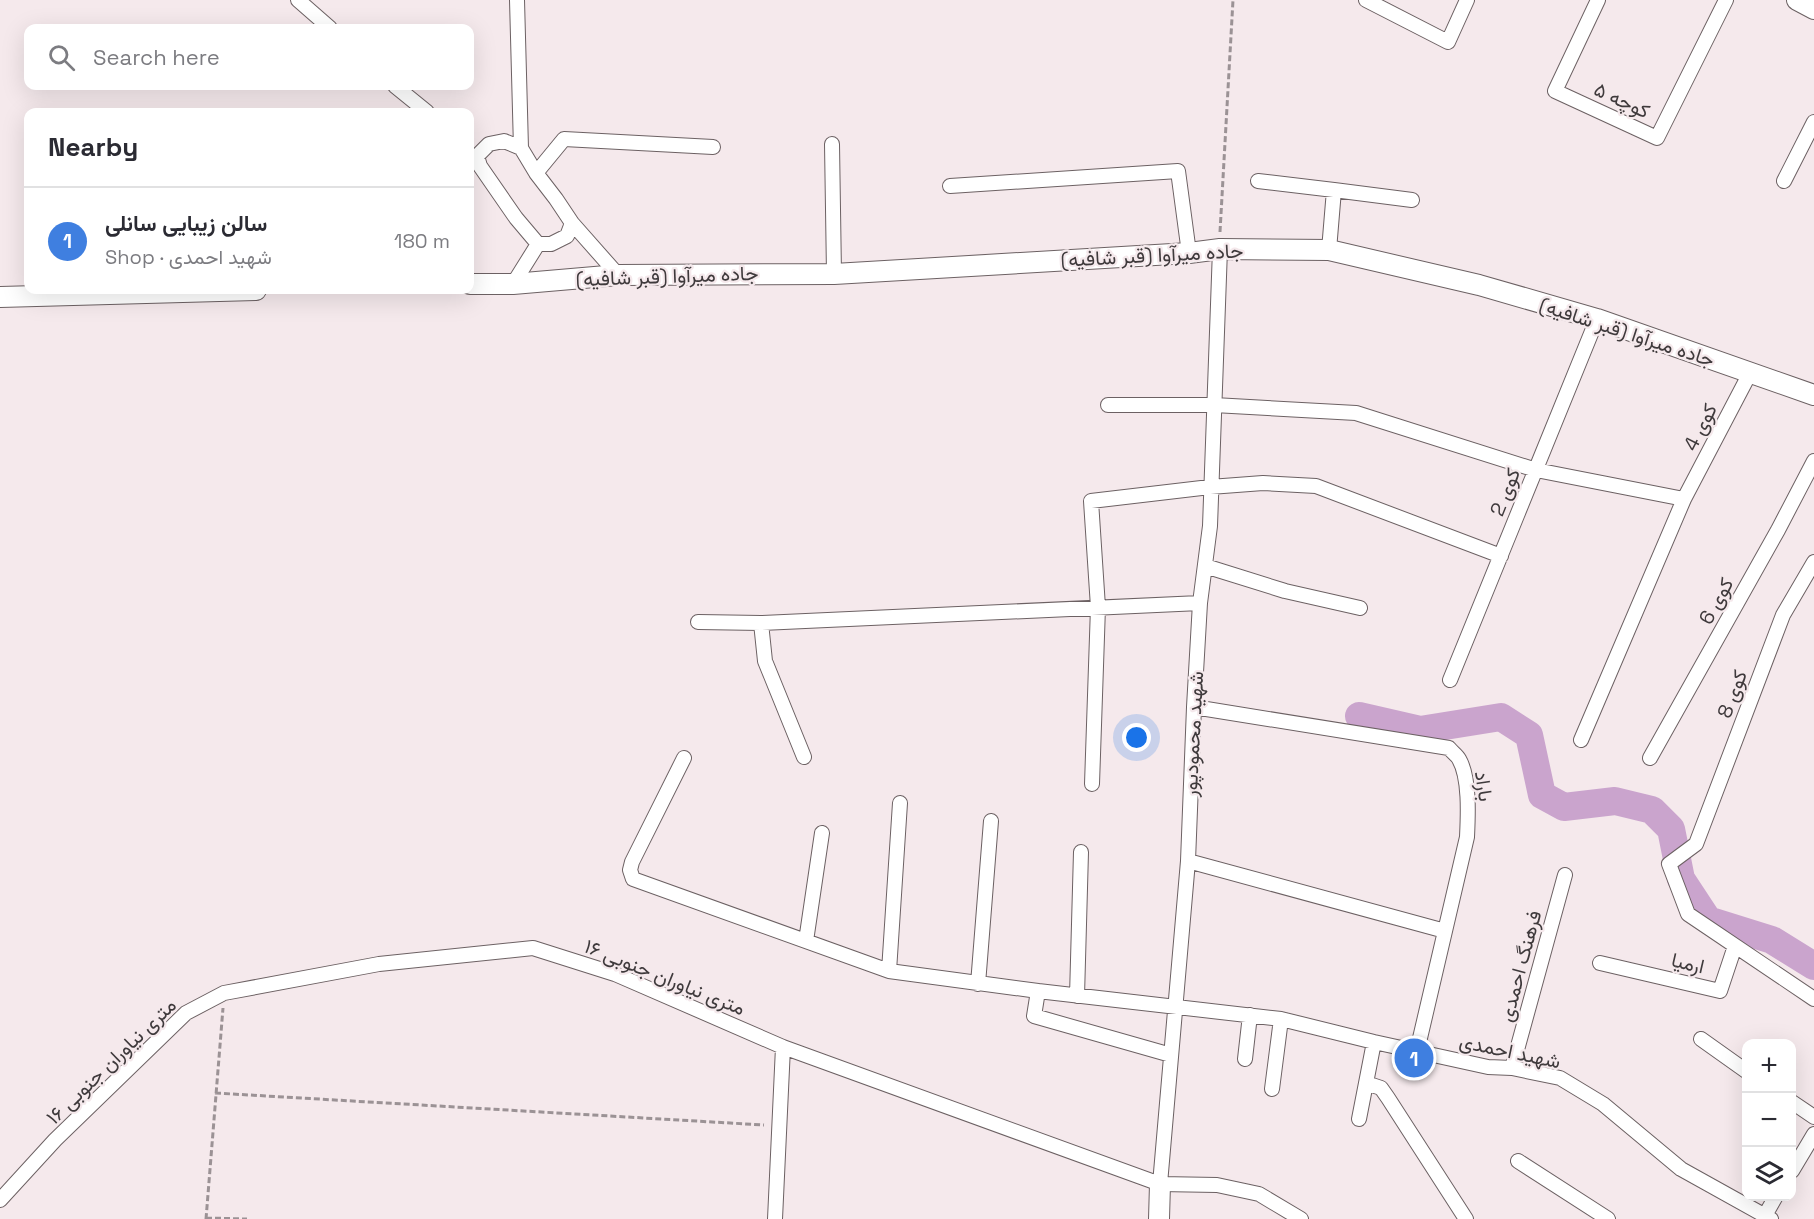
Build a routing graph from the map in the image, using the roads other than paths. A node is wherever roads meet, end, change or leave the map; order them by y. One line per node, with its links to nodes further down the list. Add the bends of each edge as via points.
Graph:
1 (298, 0): 9 (street)
2 (517, 0): 15 (street)
3 (1366, 0): 4 (street, via 1448,42)
4 (1467, 0)
5 (1599, 0): 6 (street, کوچه ۵, via 1555,91 1657,138)
6 (1726, 0)
7 (1797, 0): 8 (street)
8 (1814, 9)
9 (325, 24)
10 (400, 90): 11 (street)
11 (422, 108)
12 (1814, 122): 19 (street)
13 (832, 144): 29 (street)
14 (713, 147): 18 (street, via 564,139)
15 (521, 148): 16 (street, via 504,141); 18 (street)
16 (474, 152)
17 (474, 155): 25 (street)
18 (536, 173): 24 (street)
19 (1784, 181)
20 (1258, 182): 22 (street)
21 (950, 186): 28 (street, via 1178,171)
22 (1334, 190): 23 (street); 27 (street)
23 (1412, 200)
24 (572, 223): 25 (street, via 567,236 551,244); 30 (street)
25 (538, 244): 32 (street)
26 (1220, 249): 27 (street, جاده میرآوا (قبر شافیه)); 28 (street, جاده میرآوا (قبر شافیه)); 39 (street, شهید محمودپور)
27 (1329, 250): 35 (street, جاده میرآوا (قبر شافیه), via 1479,285)
28 (1189, 253): 29 (street, جاده میرآوا (قبر شافیه))
29 (834, 274): 30 (street, جاده میرآوا (قبر شافیه))
30 (618, 275): 32 (street, جاده میرآوا (قبر شافیه))
31 (474, 284): 32 (street, جاده میرآوا (قبر شافیه))
32 (513, 284)
33 (110, 294): 34 (street)
34 (0, 297)
35 (1597, 320): 36 (street, جاده میرآوا (قبر شافیه)); 41 (street, کوی 2)
36 (1750, 373): 37 (street, جاده میرآوا (قبر شافیه)); 43 (street, کوی 4)
37 (1814, 395)
38 (1108, 405): 39 (street)
39 (1214, 405): 41 (street, via 1356,413); 42 (street, شهید محمودپور)
40 (1814, 461): 57 (street, کوی 6)
41 (1536, 470): 43 (street); 44 (street, کوی 2)
42 (1210, 487): 44 (street, via 1263,483 1316,486); 46 (street, شهید محمودپور); 48 (street, via 1091,501)
43 (1684, 499): 54 (street, کوی 4)
44 (1500, 556): 52 (street, کوی 2)
45 (1814, 562): 67 (street, کوی 8, via 1783,615 1696,844 1670,864 1688,914)
46 (1205, 566): 47 (street, شهید محمودپور); 49 (street, via 1285,591)
47 (1200, 603): 48 (street); 53 (street, شهید محمودپور)
48 (1098, 607): 51 (street); 58 (street)
49 (1360, 608)
50 (698, 622): 51 (street)
51 (761, 623): 55 (street, via 765,661)
52 (1450, 680)
53 (1194, 707): 63 (street, شهید محمودپور); 65 (street, باراد, via 1449,748 1459,759 1469,807 1467,837)
54 (1581, 740)
55 (804, 757)
56 (684, 758): 66 (street, شهید احمدی, via 632,862 633,879)
57 (1650, 758)
58 (1092, 784)
59 (900, 803): 69 (street)
60 (991, 821): 70 (street)
61 (822, 833): 66 (street)
62 (1081, 852): 72 (street)
63 (1188, 861): 65 (street); 74 (street, شهید محمودپور)
64 (1565, 875): 83 (street, فرهنگ احمدی)
65 (1445, 931): 80 (street, باراد)
66 (806, 941): 69 (street, شهید احمدی)
67 (1735, 946): 68 (street, ارمیا, via 1720,991); 73 (street)
68 (1600, 963)
69 (889, 971): 70 (street, شهید احمدی)
70 (978, 984): 71 (street, شهید احمدی)
71 (1038, 991): 72 (street, شهید احمدی); 81 (street, via 1034,1016)
72 (1077, 996): 74 (street, شهید احمدی)
73 (1814, 999)
74 (1176, 1008): 75 (street, شهید احمدی); 81 (street, شهید محمودپور)
75 (1250, 1015): 76 (street, شهید احمدی); 82 (street)
76 (1281, 1019): 78 (street, شهید احمدی); 86 (street)
77 (1701, 1039): 84 (street)
78 (1374, 1042): 80 (street, شهید احمدی); 85 (street)
79 (783, 1047): 93 (street, ۱۶ متری نیاوران جنوبی); 94 (street, ۱۶ متری نیاوران جنوبی, via 615,974 534,948 380,964 224,993 186,1013); 97 (street)
80 (1417, 1051): 83 (street, شهید احمدی, via 1488,1067)
81 (1172, 1055): 93 (street, شهید محمودپور)
82 (1245, 1059)
83 (1512, 1068): 96 (street, شهید احمدی, via 1560,1078 1603,1104 1681,1169)
84 (1742, 1068)
85 (1366, 1083): 89 (street); 100 (street, via 1381,1088)
86 (1272, 1089)
87 (1796, 1105): 88 (street)
88 (1814, 1117)
89 (1359, 1119)
90 (1814, 1134): 92 (street)
91 (1518, 1161): 101 (street)
92 (1796, 1163)
93 (1160, 1184): 98 (street, شهید محمودپور); 99 (street, ۱۶ متری نیاوران جنوبی, via 1217,1185 1258,1194)
94 (0, 1200)
95 (1774, 1201): 96 (street)
96 (1766, 1218)
97 (775, 1219)
98 (1159, 1219)
99 (1301, 1219)
100 (1466, 1219)
101 (1608, 1219)

